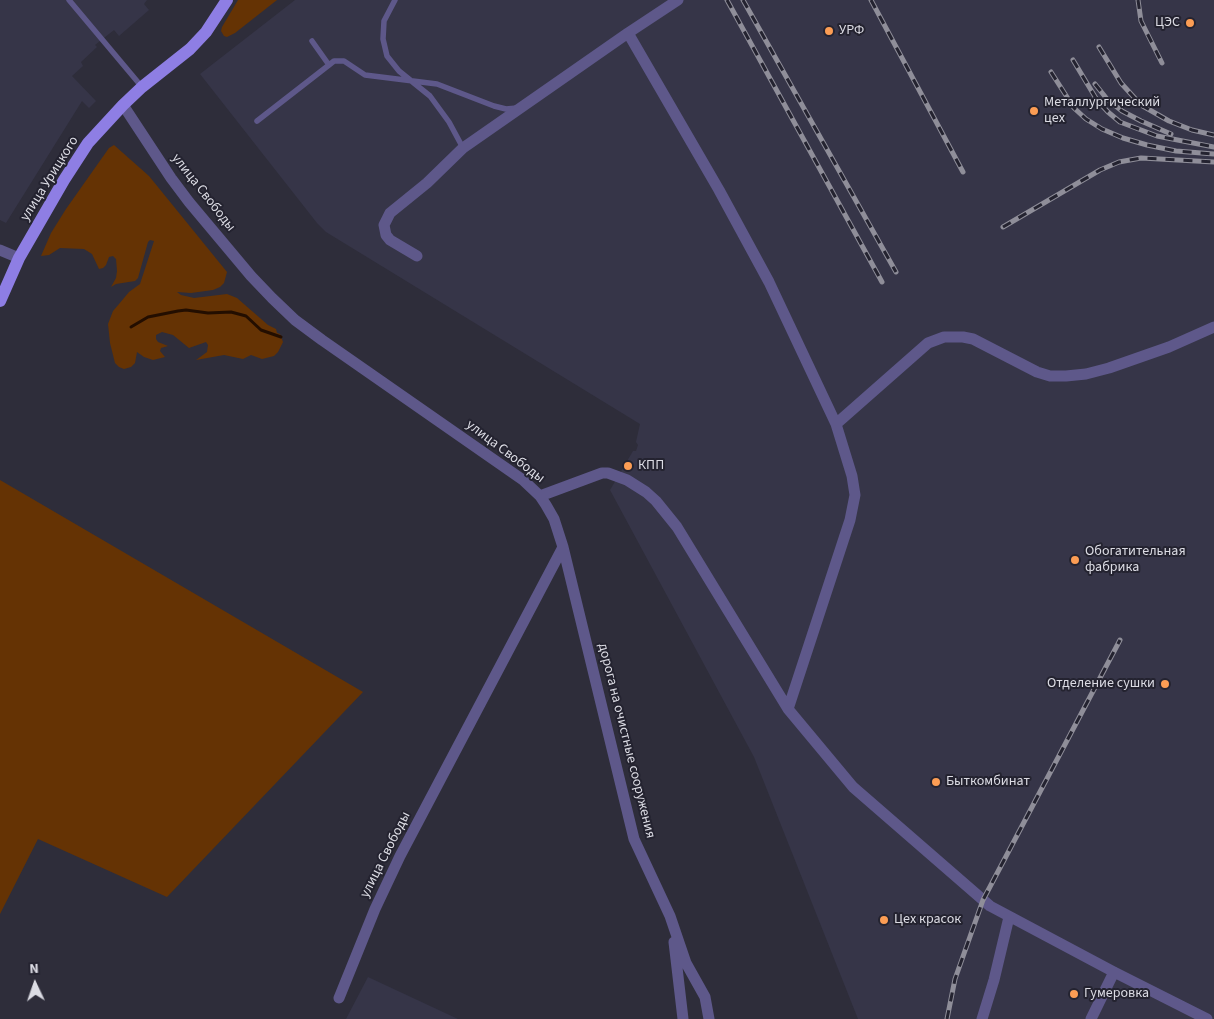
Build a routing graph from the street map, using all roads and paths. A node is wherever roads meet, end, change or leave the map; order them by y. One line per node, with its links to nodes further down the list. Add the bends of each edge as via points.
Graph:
1 (69, 0): 9 (lane)
2 (227, 0): 9 (main road, улица Урицкого, via 219,15 190,49)
3 (394, 0): 8 (lane, via 384,21 384,47 392,63)
4 (678, 0): 5 (street)
5 (628, 33): 11 (street); 19 (street, via 765,275)
6 (312, 41): 7 (lane)
7 (329, 65): 8 (lane, via 339,60 364,75); 12 (lane)
8 (410, 79): 11 (lane, via 448,87 494,106); 13 (lane, via 430,96)
9 (142, 88): 10 (main road, улица Урицкого)
10 (123, 105): 16 (main road, улица Урицкого, via 88,143); 20 (street, улица Свободы, via 189,202 272,298 322,340 524,480)
11 (520, 108): 13 (street)
12 (257, 121)
13 (463, 148): 15 (street, via 385,220 384,230 390,240)
14 (0, 250): 16 (street)
15 (417, 256)
16 (19, 258): 17 (main road, улица Урицкого)
17 (0, 301)
18 (1214, 327): 19 (street, via 1110,368 1066,376 1037,372 973,339 944,337 928,343)
19 (836, 424): 22 (street, via 855,495 838,560)
20 (540, 496): 21 (street, улица Свободы, via 554,519); 22 (street, via 608,473 627,480 656,501 677,528)
21 (563, 547): 23 (street, дорога на очистные сооружения, via 634,839); 26 (street, улица Свободы, via 400,856)
22 (788, 709): 24 (street, via 853,787 990,906)
23 (670, 916): 27 (street); 28 (street, дорога на очистные сооружения, via 686,963 705,997)
24 (1009, 916): 25 (street); 29 (street)
25 (1114, 972): 30 (street); 31 (street)
26 (339, 998)
27 (683, 1019)
28 (710, 1019)
29 (982, 1019)
30 (1091, 1019)
31 (1208, 1019)

